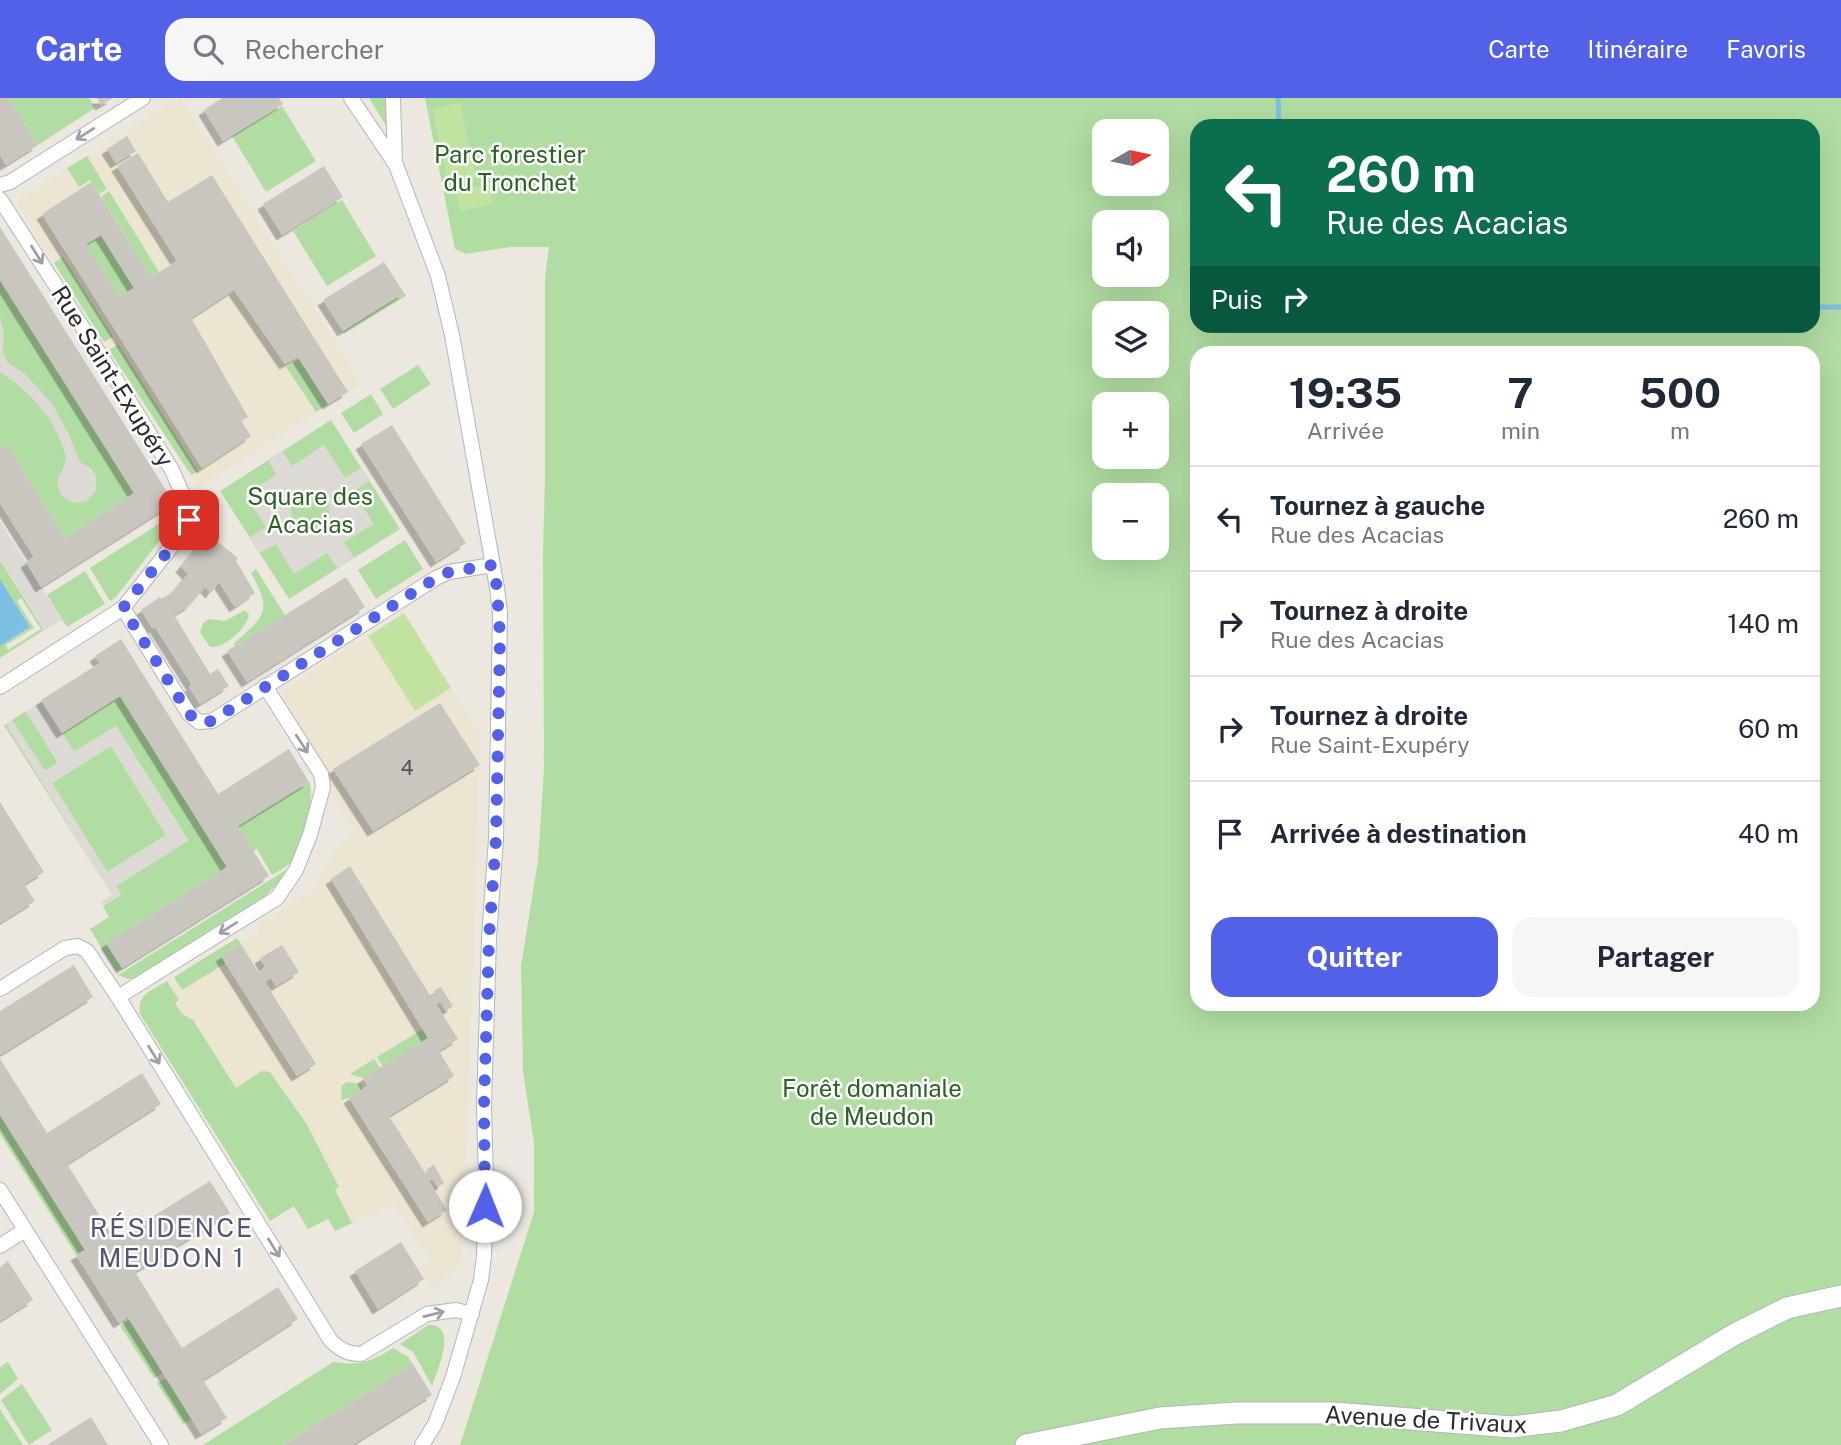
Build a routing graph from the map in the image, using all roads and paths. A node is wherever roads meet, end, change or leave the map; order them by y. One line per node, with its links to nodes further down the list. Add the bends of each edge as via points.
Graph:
1 (143, 98): 5 (street, one-way to 5)
2 (351, 98): 4 (street)
3 (393, 98): 4 (street)
4 (396, 165): 7 (street, via 446,305)
5 (0, 185)
6 (0, 199): 8 (street, Rue Saint-Exupéry, one-way to 8, via 172,470 188,507 187,527)
7 (493, 565): 9 (street, via 436,578); 17 (street, via 500,636 496,839 484,1106 484,1256)
8 (123, 608): 9 (street, via 189,714 199,722 212,721); 10 (street, Rue Saint-Exupéry)
9 (265, 686): 12 (street, one-way to 12, via 321,774 320,799 296,870 277,898)
10 (0, 687)
11 (0, 989): 12 (street, via 65,948 78,946 87,951)
12 (118, 997): 17 (street, one-way to 17, via 331,1341 344,1352 361,1354 427,1314 456,1310)
13 (0, 1190): 14 (street)
14 (25, 1230): 15 (street); 18 (street)
15 (0, 1246)
16 (1841, 1296): 21 (main road, Avenue de Trivaux, via 1787,1308 1617,1405 1545,1424 1512,1427 1334,1413 1236,1413 1160,1418)
17 (472, 1314): 20 (street, via 439,1416)
18 (158, 1441): 19 (street)
19 (142, 1445)
20 (422, 1445)
21 (1026, 1445)

